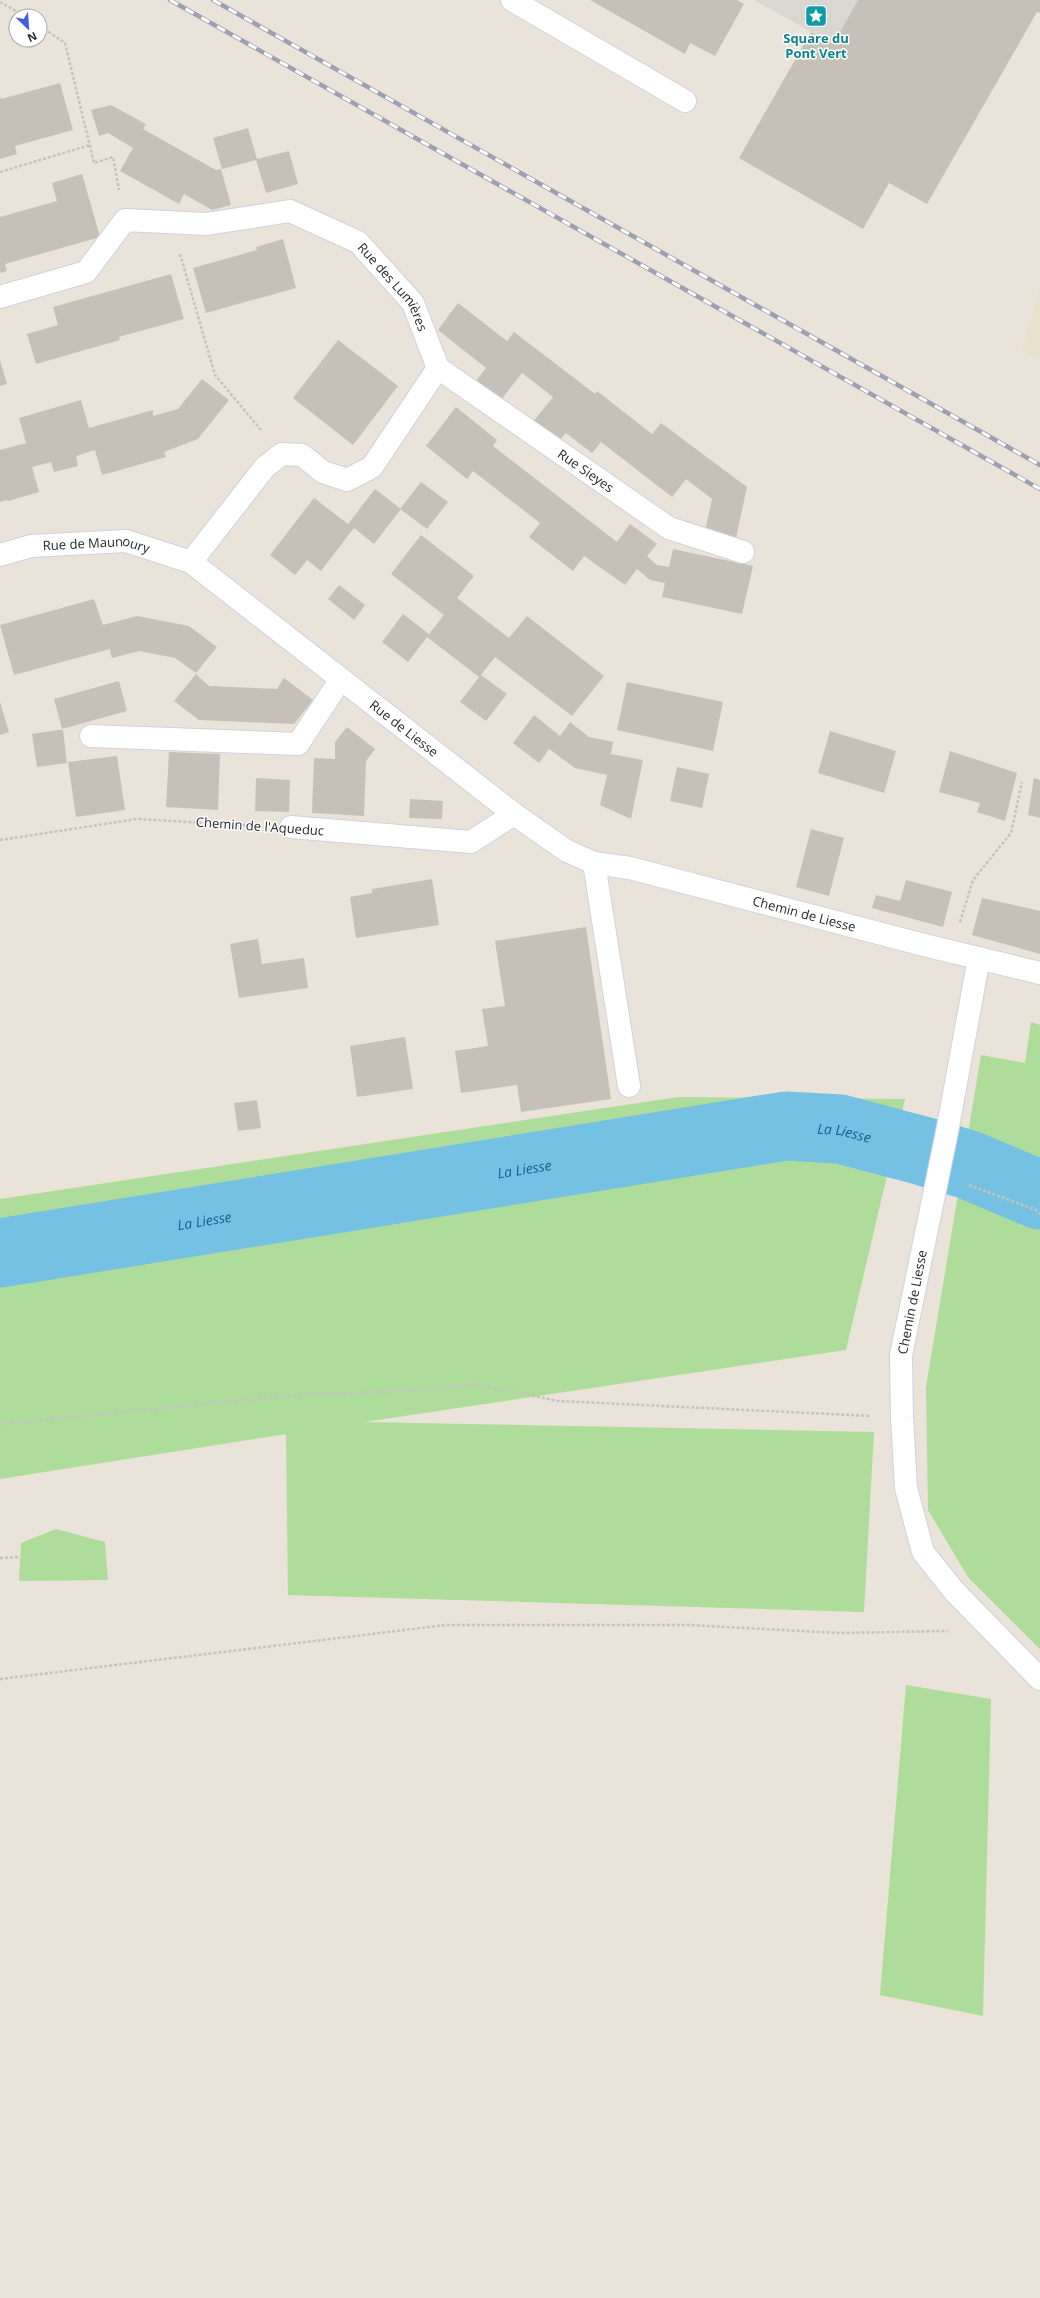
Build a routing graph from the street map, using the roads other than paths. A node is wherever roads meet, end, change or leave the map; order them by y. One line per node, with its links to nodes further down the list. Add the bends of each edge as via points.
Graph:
1 (512, 0): 2 (street)
2 (685, 100)
3 (0, 297): 4 (street, Rue des Lumières, via 86,272 125,220 206,224 290,211 358,242 413,303)
4 (438, 368): 5 (street, Rue Sieyes, via 669,528); 7 (street, via 372,467 347,480 324,472 302,455 282,454 265,467)
5 (743, 552)
6 (0, 555): 7 (street, Rue de Maunoury, via 31,546 126,541)
7 (192, 562): 8 (street, Rue de Liesse)
8 (341, 679): 9 (street, via 298,744); 10 (street, Rue de Liesse)
9 (91, 736)
10 (514, 814): 11 (street, Chemin de l'Aqueduc, via 471,842); 12 (street, Rue de Liesse, via 568,851)
11 (291, 827)
12 (594, 863): 13 (street, Rue de Liesse); 16 (street)
13 (630, 868): 14 (street, Chemin de Liesse)
14 (979, 958): 15 (street, Chemin de Liesse); 17 (street, Chemin de Liesse, via 947,1132 901,1355 906,1488 923,1552 954,1591)
15 (1040, 973)
16 (629, 1086)
17 (1040, 1680)

